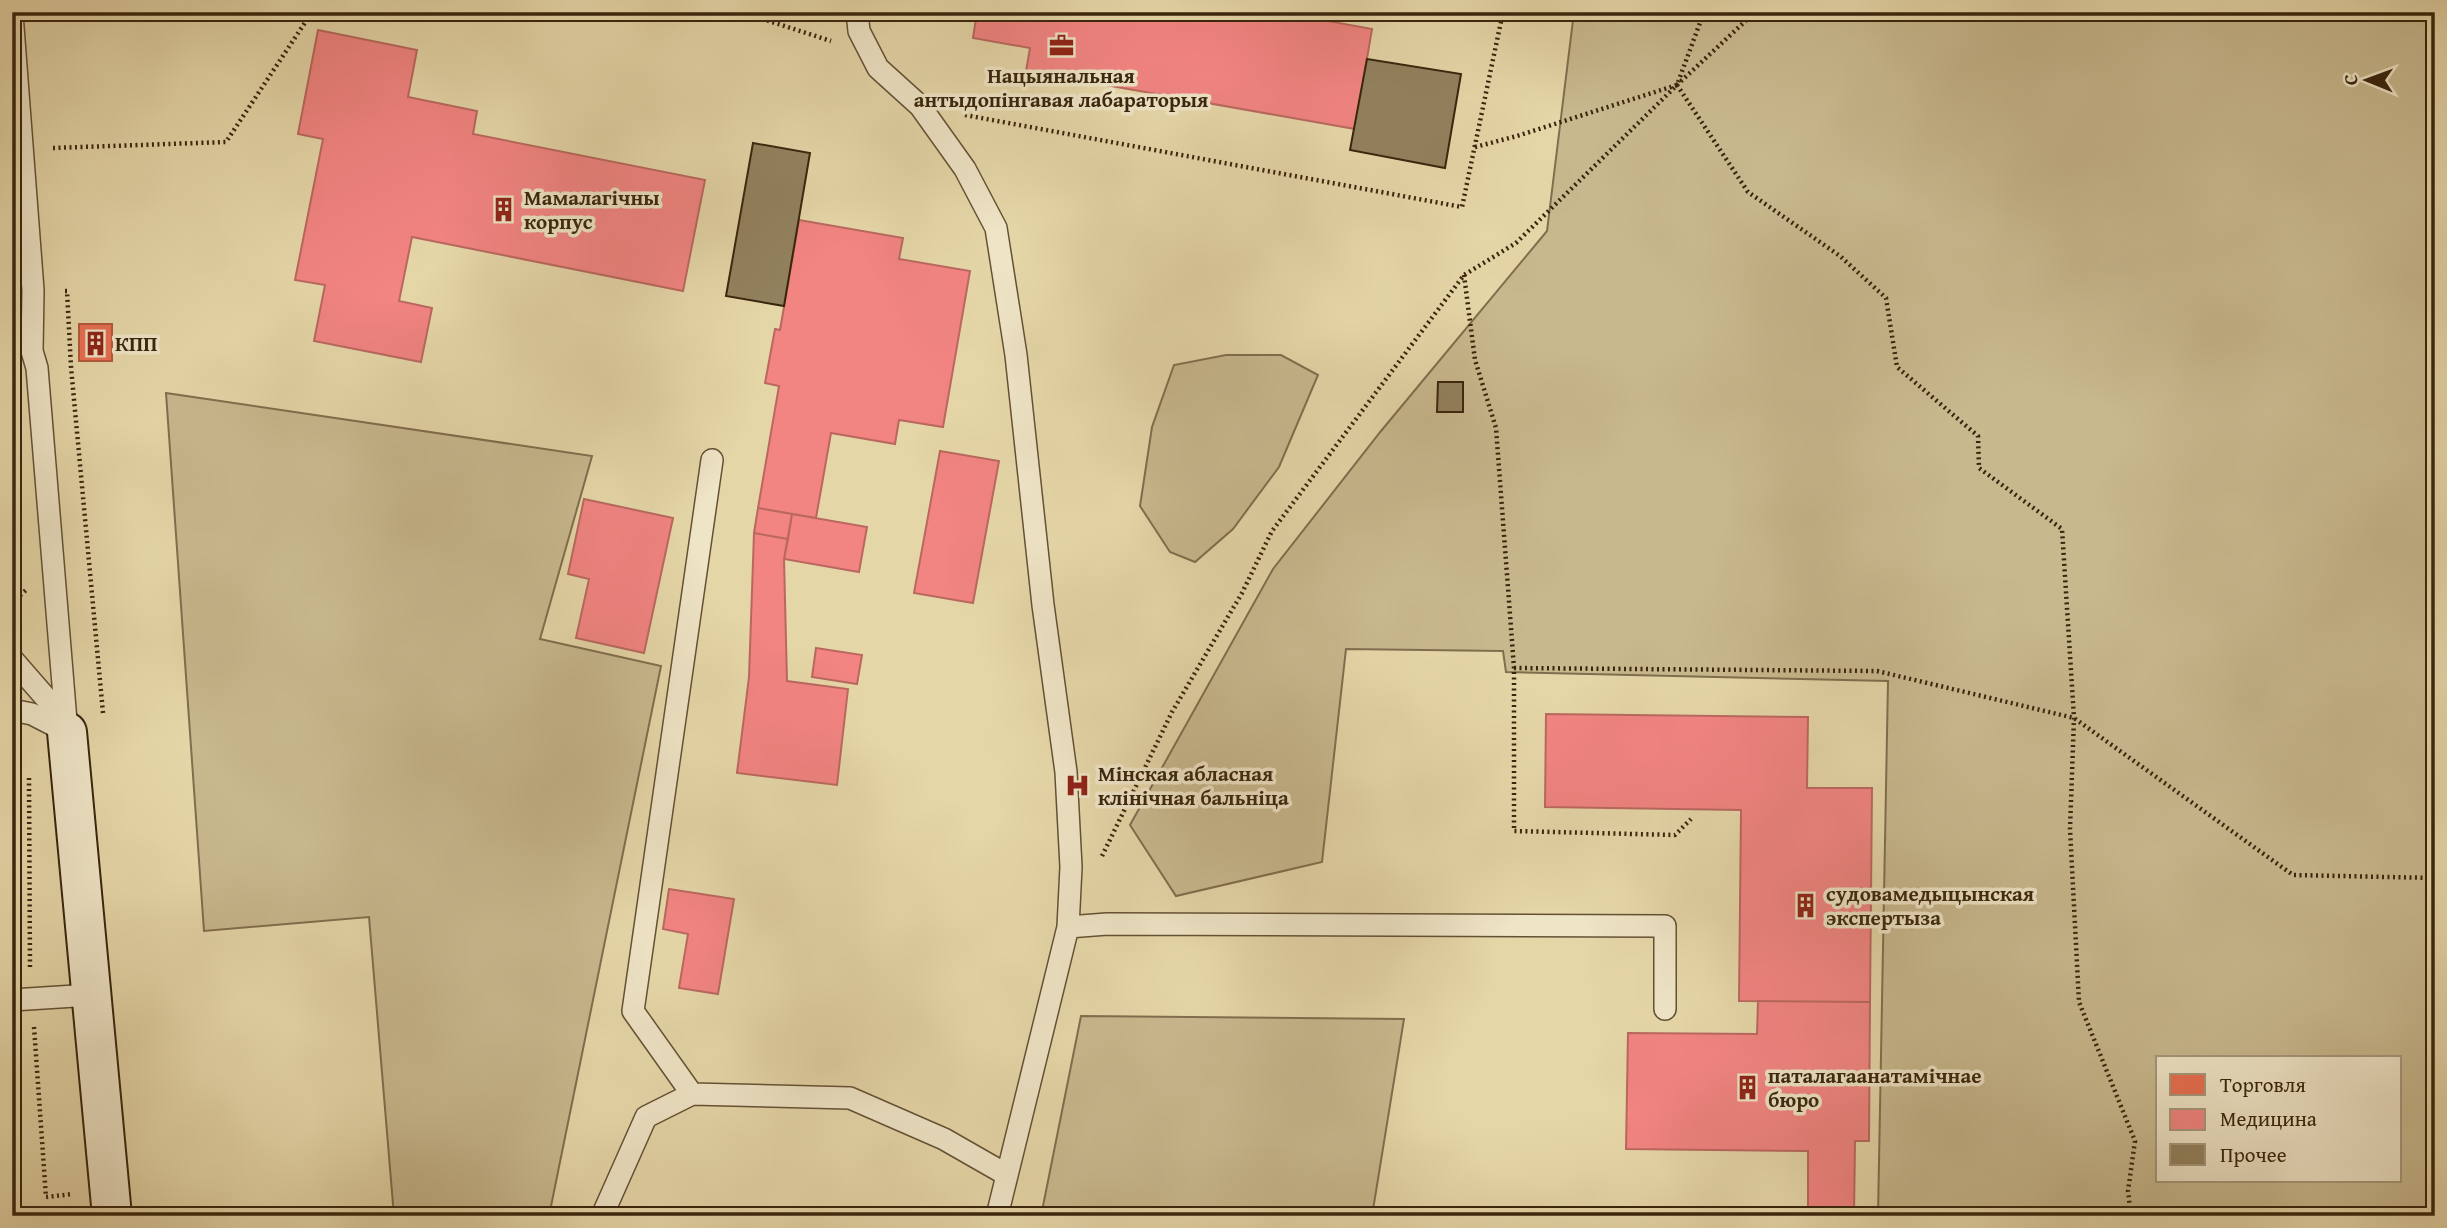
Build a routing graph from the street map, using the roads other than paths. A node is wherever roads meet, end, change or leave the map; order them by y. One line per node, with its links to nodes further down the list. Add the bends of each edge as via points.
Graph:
1 (857, 12): 8 (lane, via 859,31 878,68 919,106 965,169 996,228 1016,355 1042,605 1066,772 1071,867)
2 (12, 13): 3 (lane, via 33,290)
3 (22, 351): 7 (lane, via 37,368)
4 (712, 460): 12 (lane, via 633,1011)
5 (12, 659): 7 (lane)
6 (12, 710): 7 (lane)
7 (67, 726): 9 (street)
8 (1068, 927): 11 (lane, via 1665,926); 13 (lane)
9 (91, 995): 10 (lane); 14 (street)
10 (12, 1000)
11 (1665, 1009)
12 (692, 1094): 13 (lane, via 850,1098 944,1139); 15 (lane, via 646,1117)
13 (1006, 1175): 16 (lane)
14 (112, 1216)
15 (602, 1216)
16 (997, 1216)

